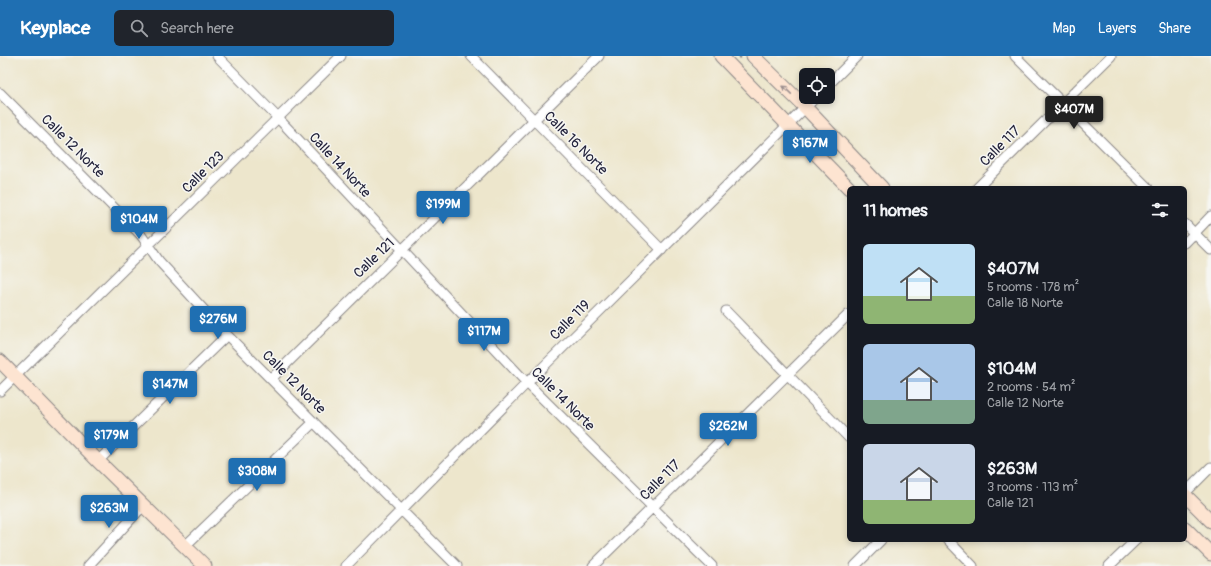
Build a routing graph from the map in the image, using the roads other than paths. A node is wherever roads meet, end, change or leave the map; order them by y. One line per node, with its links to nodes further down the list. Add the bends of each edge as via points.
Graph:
1 (217, 56): 15 (street, Calle 14 Norte)
2 (341, 56): 15 (street, Calle 123)
3 (471, 56): 16 (street, Calle 16 Norte)
4 (599, 56): 16 (street, Calle 121)
5 (721, 56): 17 (main road)
6 (752, 56): 14 (main road, one-way to 6)
7 (857, 56): 10 (street)
8 (1015, 56): 13 (street)
9 (1111, 56): 13 (street, Calle 117)
10 (835, 78)
11 (0, 93): 26 (street, Calle 12 Norte, via 141,235)
12 (808, 104): 14 (street, Calle 119)
13 (1062, 104): 20 (street, Calle 117); 21 (street)
14 (805, 107): 17 (street, Calle 119); 19 (main road)
15 (277, 118): 26 (street, Calle 123); 29 (street, Calle 14 Norte)
16 (534, 121): 27 (street, Calle 16 Norte); 29 (street, Calle 121)
17 (788, 124): 18 (main road); 27 (street, Calle 119)
18 (848, 186)
19 (880, 186)
20 (979, 186)
21 (1146, 186)
22 (1211, 216): 24 (street)
23 (1187, 226): 24 (street)
24 (1194, 233): 25 (street); 28 (street)
25 (1187, 241)
26 (148, 246): 32 (street, Calle 12 Norte); 35 (street, Calle 123)
27 (662, 250): 37 (street, Calle 119)
28 (1211, 250)
29 (402, 251): 36 (street, Calle 121); 37 (street, Calle 14 Norte)
30 (726, 311): 34 (street)
31 (847, 316): 34 (street, Calle 117)
32 (227, 335): 36 (street, Calle 12 Norte); 41 (street)
33 (0, 361): 35 (main road)
34 (787, 375): 40 (street); 46 (street, Calle 117)
35 (15, 377): 38 (street, Calle 123); 41 (main road)
36 (272, 378): 39 (street, Calle 12 Norte)
37 (527, 383): 46 (street, Calle 14 Norte); 47 (street, Calle 119)
38 (0, 391)
39 (314, 422): 47 (street, Calle 12 Norte); 53 (street)
40 (847, 436)
41 (98, 461): 45 (main road)
42 (1211, 468): 43 (street)
43 (1187, 492)
44 (1187, 496): 48 (main road)
45 (144, 505): 53 (main road); 55 (street)
46 (652, 507): 59 (street, Calle 117); 60 (street, Calle 14 Norte)
47 (402, 511): 57 (street, Calle 119); 58 (street, Calle 12 Norte)
48 (1211, 521)
49 (1187, 530): 54 (main road)
50 (879, 542): 61 (street)
51 (950, 542): 62 (street)
52 (1134, 542): 63 (street)
53 (185, 546): 56 (main road)
54 (1211, 554)
55 (88, 566)
56 (205, 566)
57 (346, 566)
58 (457, 566)
59 (593, 566)
60 (712, 566)
61 (855, 566)
62 (973, 566)
63 (1109, 566)

